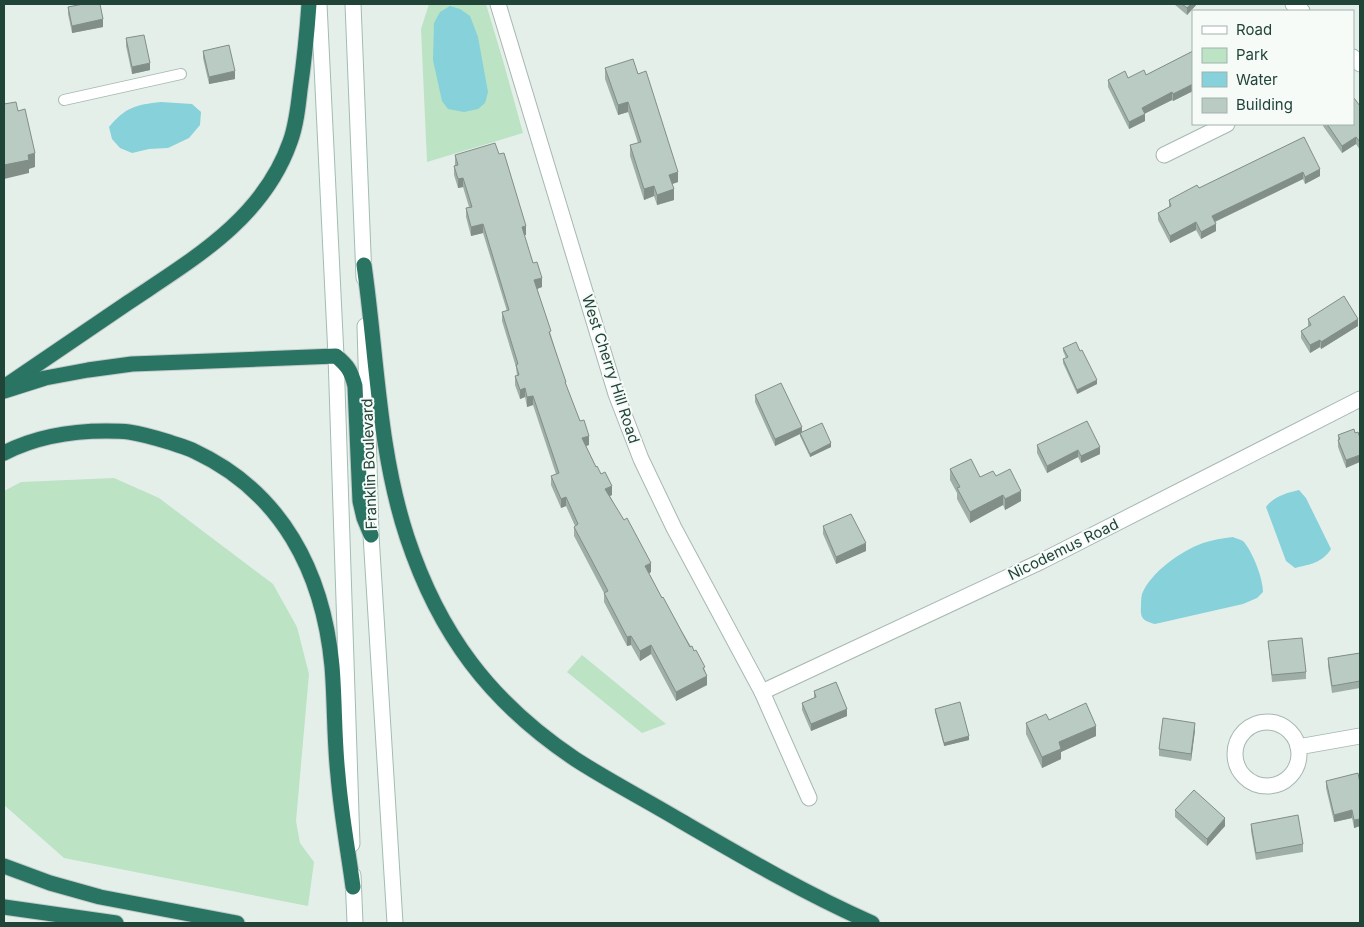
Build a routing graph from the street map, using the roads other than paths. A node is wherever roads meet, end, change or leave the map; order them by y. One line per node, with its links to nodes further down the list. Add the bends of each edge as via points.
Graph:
1 (309, 4): 11 (highway, via 298,107 290,142 279,167 250,210 193,259)
2 (319, 4): 10 (street, Franklin Boulevard)
3 (353, 4): 9 (street, Franklin Boulevard)
4 (498, 4): 15 (street, West Cherry Hill Road, via 620,404 641,459 674,528)
5 (180, 74): 6 (lane)
6 (64, 100)
7 (1225, 125): 8 (street)
8 (1164, 155)
9 (364, 265): 14 (street, Franklin Boulevard); 26 (highway, via 382,423 397,500 407,536 437,610 472,665 520,716 576,759 727,848)
10 (336, 356): 11 (highway, via 132,364 45,378); 14 (highway, via 352,372 355,386 360,501); 20 (street, Franklin Boulevard)
11 (4, 389)
12 (1360, 399): 15 (street, Nicodemus Road, via 1040,562)
13 (4, 453): 20 (highway, via 45,437 84,431 128,432 161,439 193,450 221,466 249,486 277,514 311,573 323,611 332,664 338,775)
14 (371, 535): 25 (street, Franklin Boulevard)
15 (762, 692): 18 (street, West Cherry Hill Road)
16 (1360, 736): 17 (street)
17 (1298, 747): 17 (street, via 1286,728 1276,723 1258,723 1240,736 1235,760 1240,773 1248,781 1258,786 1276,785 1289,778 1296,769)
18 (809, 798)
19 (4, 866): 23 (highway, via 100,897)
20 (353, 887): 24 (street, Franklin Boulevard)
21 (4, 907): 22 (highway)
22 (116, 923)
23 (236, 923)
24 (355, 923)
25 (395, 923)
26 (872, 923)

